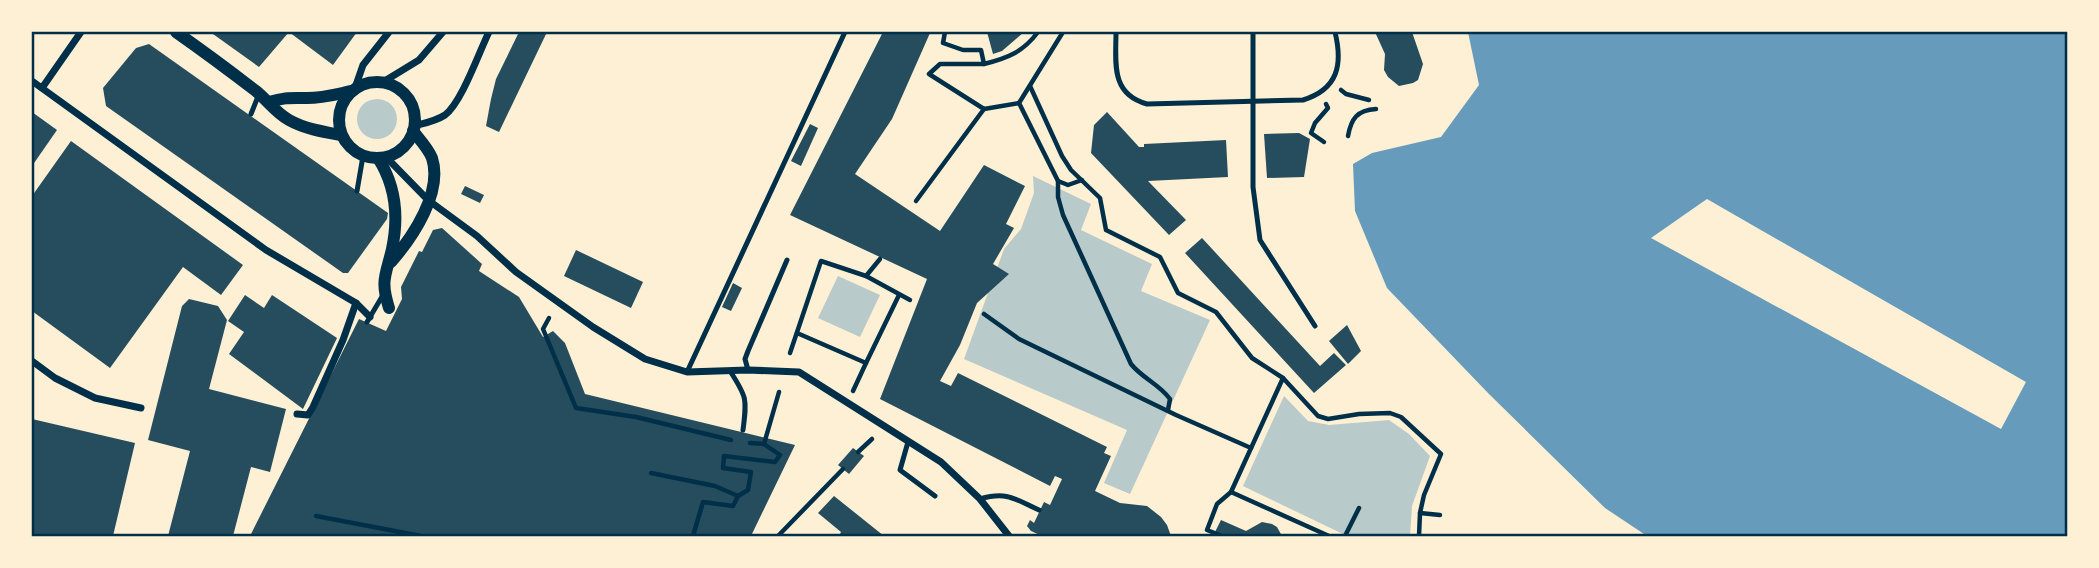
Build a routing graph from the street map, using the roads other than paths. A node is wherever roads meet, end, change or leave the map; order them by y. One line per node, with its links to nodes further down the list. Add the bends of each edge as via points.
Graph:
1 (81, 32): 12 (street)
2 (176, 32): 14 (street)
3 (389, 32): 13 (street, via 363,65)
4 (443, 32): 11 (street, via 419,60)
5 (489, 32): 18 (street, via 457,102 447,114)
6 (845, 32): 34 (lane)
7 (1116, 32): 15 (lane, via 1116,70 1120,84 1136,102)
8 (1253, 32): 15 (lane)
9 (1335, 32): 15 (lane, via 1339,66 1319,95 1303,100)
10 (32, 81): 12 (street)
11 (383, 82): 13 (street); 18 (street, via 404,93 414,114)
12 (42, 88): 27 (street, via 266,250)
13 (354, 89): 16 (street); 19 (street, via 339,111)
14 (259, 94): 16 (street); 17 (lane)
15 (1253, 101): 30 (lane, via 1253,187 1260,240)
16 (269, 102): 19 (street, via 290,121)
17 (251, 114)
18 (414, 128): 21 (street, via 403,148); 23 (street, via 435,171)
19 (341, 135): 20 (street)
20 (363, 156): 21 (street); 22 (lane)
21 (382, 158): 23 (street); 25 (street, via 396,211)
22 (357, 191)
23 (428, 200): 25 (street, via 418,227); 34 (street, via 593,327 645,359)
24 (787, 260): 32 (lane, via 747,351)
25 (388, 264): 26 (street)
26 (384, 294): 28 (street); 29 (lane)
27 (356, 303): 29 (street); 36 (street, via 313,407 308,415)
28 (389, 308)
29 (368, 320)
30 (1315, 326)
31 (32, 361): 35 (street, via 95,398)
32 (748, 370): 33 (street); 38 (street, via 799,372)
33 (730, 371): 34 (street); 37 (lane, via 745,394)
34 (687, 372)
35 (141, 408)
36 (297, 414)
37 (743, 430)
38 (908, 442): 39 (lane, via 900,470); 40 (street, via 941,462)
39 (935, 496)
40 (980, 499): 41 (lane, via 997,494); 42 (street)
41 (1039, 510)
42 (1009, 537)

